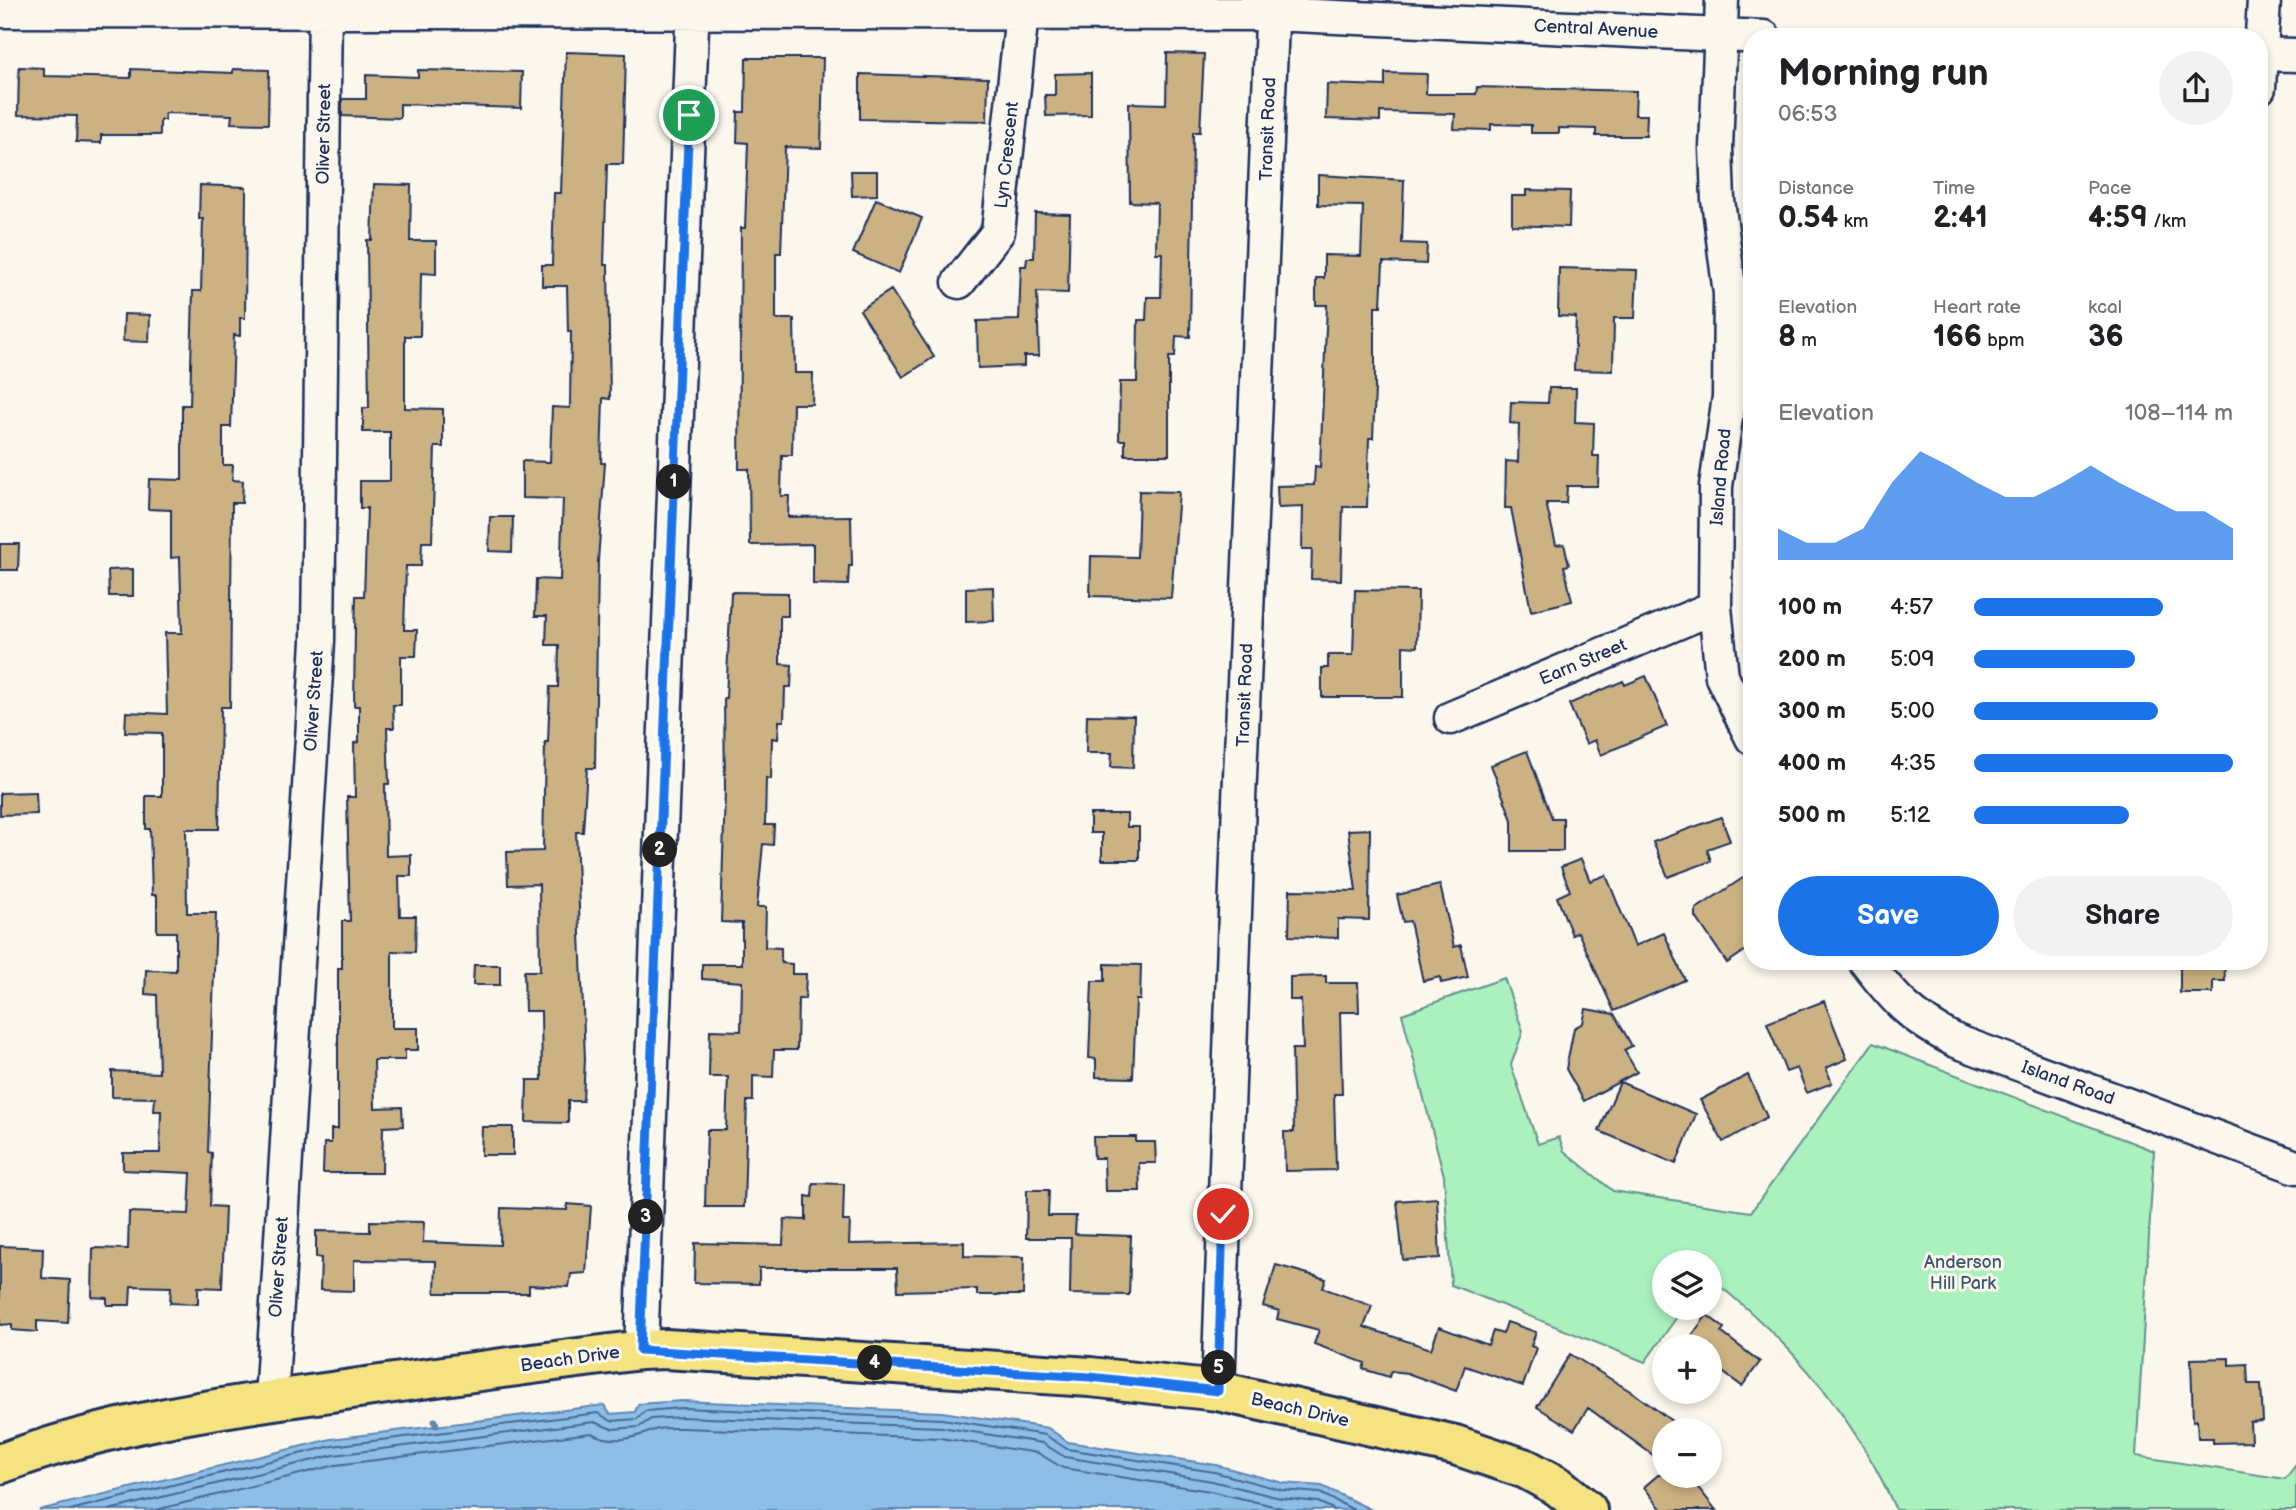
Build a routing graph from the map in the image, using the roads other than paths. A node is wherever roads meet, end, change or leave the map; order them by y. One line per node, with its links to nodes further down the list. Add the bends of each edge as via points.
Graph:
1 (1723, 0): 9 (street, Island Road)
2 (2263, 0): 8 (street)
3 (325, 6): 4 (street, Central Avenue); 6 (street, Central Avenue); 21 (street, Oliver Street, via 318,641)
4 (693, 6): 7 (street, Central Avenue); 19 (street)
5 (1273, 7): 7 (street, Central Avenue); 9 (street, Central Avenue); 20 (street, Transit Road, via 1231,949)
6 (0, 11)
7 (1023, 14): 13 (street, Lyn Crescent, via 998,232)
8 (2261, 28)
9 (1721, 35): 10 (street, Central Avenue); 14 (street, Island Road, via 1717,174 1730,294 1729,397 1716,486)
10 (1743, 36)
11 (2268, 54): 12 (street)
12 (2296, 55)
13 (958, 282)
14 (1715, 607): 15 (street, Earn Street); 16 (street, Island Road, via 1722,677)
15 (1451, 718)
16 (1743, 720)
17 (1872, 970): 18 (street, Island Road, via 1899,1005 1956,1041)
18 (2296, 1167)
19 (640, 1350): 20 (main road, Beach Drive, via 1076,1376); 21 (main road, Beach Drive)
20 (1218, 1391): 23 (main road, Beach Drive, via 1455,1445 1525,1469 1559,1487)
21 (271, 1400): 22 (main road, Beach Drive, via 86,1437)
22 (0, 1464)
23 (1587, 1510)

